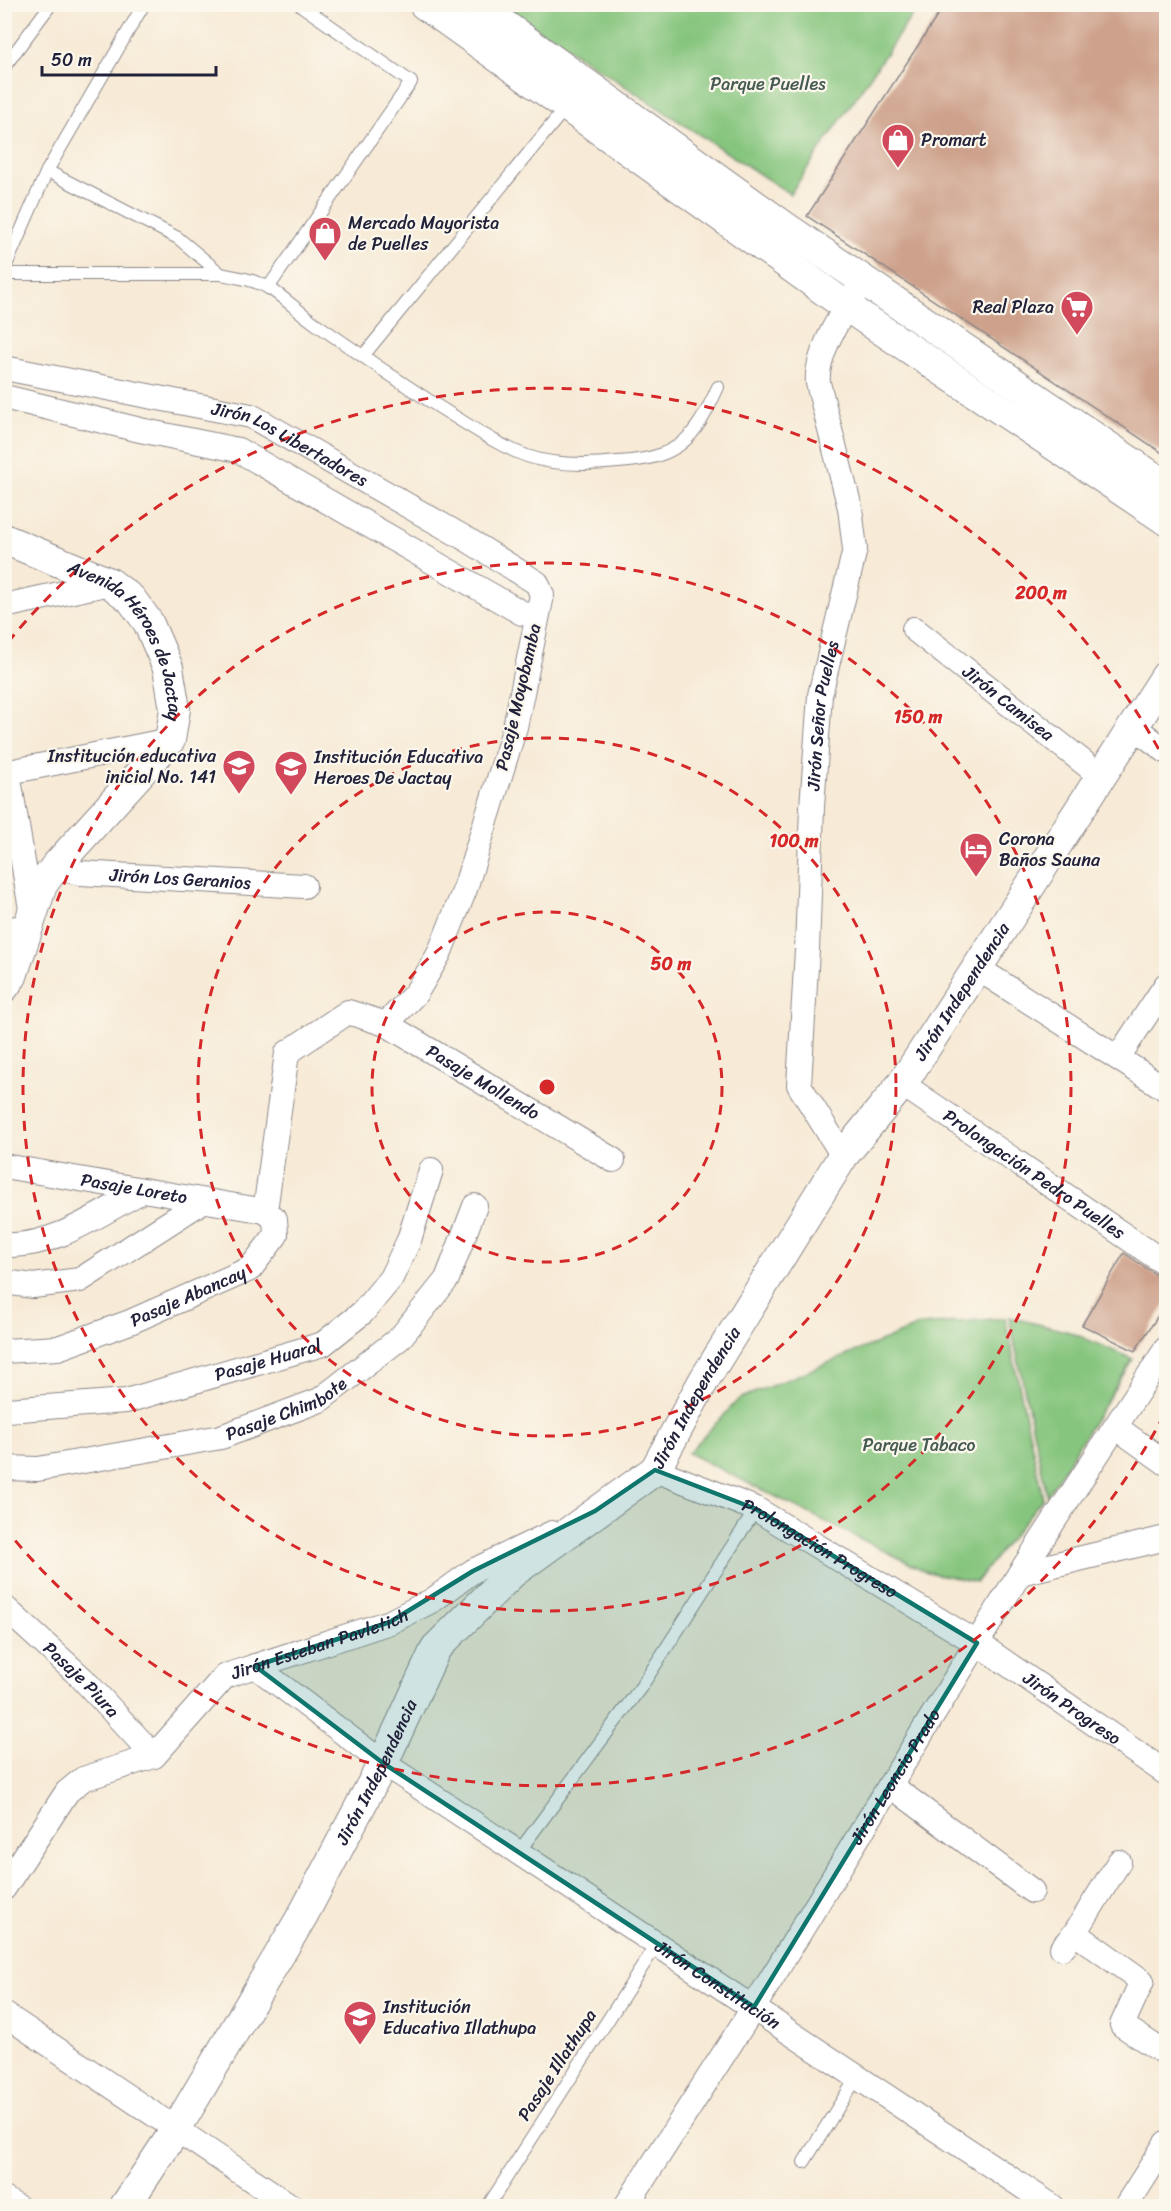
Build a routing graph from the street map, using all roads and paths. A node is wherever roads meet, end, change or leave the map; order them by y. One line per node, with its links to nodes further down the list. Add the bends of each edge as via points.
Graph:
1 (51, 4): 6 (lane)
2 (144, 4): 8 (lane)
3 (299, 4): 13 (lane, via 411,82)
4 (424, 4): 7 (street)
5 (475, 4): 7 (street)
6 (4, 67)
7 (575, 95): 12 (street); 14 (street); 15 (lane)
8 (47, 171): 9 (lane); 11 (lane, via 178,238)
9 (4, 270)
10 (4, 274): 11 (lane)
11 (221, 274): 13 (lane)
12 (864, 281): 14 (street, Jirón Señor Puelles); 19 (street)
13 (268, 288): 15 (lane)
14 (846, 306): 20 (street); 43 (street, Jirón Señor Puelles, via 817,368 850,508 855,549 820,695 799,1085)
15 (363, 356): 17 (lane, via 486,436 528,457 562,463 638,461 678,448 704,419)
16 (4, 368): 23 (street, Jirón Los Libertadores, via 251,416 537,583)
17 (718, 387)
18 (4, 397): 23 (street, Jirón Los Libertadores, via 238,450 522,613)
19 (1167, 486)
20 (1167, 519)
21 (4, 539): 22 (street, Avenida Héroes de Jactay)
22 (110, 583): 24 (street); 28 (street, Avenida Héroes de Jactay, via 131,599 148,622 168,668 175,709)
23 (540, 605): 39 (street, Pasaje Moyobamba, via 515,727 465,889 439,954 416,993)
24 (4, 606)
25 (914, 629): 31 (street, Jirón Camisea)
26 (1167, 676): 27 (street, Jirón Independencia)
27 (1134, 727): 29 (street); 31 (street, Jirón Independencia)
28 (170, 740): 30 (street); 32 (street, Avenida Héroes de Jactay)
29 (1167, 751)
30 (6, 773): 34 (street)
31 (1102, 777): 35 (street, Jirón Independencia)
32 (55, 867): 33 (street, Jirón Los Geranios, via 80,873); 34 (street, Avenida Héroes de Jactay)
33 (304, 886)
34 (21, 924): 37 (street, Avenida Héroes de Jactay, via 12,976)
35 (977, 968): 40 (street); 41 (street, Jirón Independencia)
36 (1167, 985): 40 (street)
37 (4, 987)
38 (348, 1012): 39 (street, Pasaje Mollendo); 50 (street, Pasaje Abancay, via 287,1053)
39 (386, 1024): 44 (street, Pasaje Mollendo)
40 (1119, 1056): 42 (street)
41 (902, 1084): 43 (street, Jirón Independencia); 52 (street, Prolongación Pedro Puelles)
42 (1167, 1089)
43 (843, 1156): 60 (street, Jirón Independencia, via 704,1380)
44 (613, 1160)
45 (4, 1166): 47 (street, Pasaje Loreto)
46 (431, 1170): 56 (street, Pasaje Huaral, via 409,1240 391,1278 363,1312 323,1344 126,1401)
47 (142, 1191): 48 (street, Pasaje Loreto); 51 (street, via 59,1235 36,1243)
48 (203, 1202): 50 (street, Pasaje Loreto); 53 (street, via 80,1280 33,1286)
49 (475, 1206): 59 (street, Pasaje Chimbote, via 447,1279 400,1338 320,1401 221,1437 38,1468)
50 (265, 1211): 55 (street, Pasaje Abancay, via 274,1219 276,1235 250,1269 130,1322 58,1348)
51 (4, 1245)
52 (1167, 1264)
53 (4, 1282)
54 (1167, 1349): 57 (street, Jirón Leoncio Prado)
55 (4, 1351)
56 (7, 1410)
57 (1117, 1428): 58 (street); 64 (street, Jirón Leoncio Prado)
58 (1167, 1463)
59 (4, 1468)
60 (655, 1470): 61 (street, Prolongación Progreso); 62 (street, Jirón Independencia)
61 (756, 1509): 66 (street, Prolongación Progreso); 72 (lane, via 641,1687)
62 (595, 1511): 67 (street, Jirón Esteban Pavletich, via 473,1571 433,1600 390,1622); 69 (street, Jirón Independencia, via 512,1573 436,1648)
63 (1167, 1538): 64 (street)
64 (1020, 1573): 66 (street, Jirón Leoncio Prado)
65 (4, 1607): 68 (street, Pasaje Piura, via 82,1678)
66 (977, 1643): 70 (street, Jirón Progreso); 71 (street, Jirón Leoncio Prado)
67 (255, 1666): 68 (street, Jirón Esteban Pavletich, via 225,1676); 69 (street, Jirón Constitución)
68 (154, 1756): 74 (street, via 83,1779 67,1792)
69 (383, 1763): 72 (street, Jirón Constitución); 81 (street, Jirón Independencia, via 304,1913)
70 (1167, 1773)
71 (890, 1785): 75 (street); 77 (street, Jirón Leoncio Prado)
72 (517, 1854): 76 (street, Jirón Constitución)
73 (1119, 1862): 79 (street, via 1069,1940 1142,1981 1122,2025)
74 (4, 1888)
75 (1032, 1891)
76 (657, 1944): 77 (street, Jirón Constitución); 88 (lane, Pasaje Illathupa)
77 (754, 2007): 80 (street, Jirón Constitución); 89 (street, Jirón Leoncio Prado)
78 (4, 2014): 81 (street)
79 (1167, 2054)
80 (858, 2077): 83 (lane); 90 (street, Jirón Constitución)
81 (175, 2131): 86 (street, Jirón Independencia); 87 (street)
82 (1167, 2143): 91 (street)
83 (804, 2162)
84 (4, 2192): 85 (lane)
85 (27, 2206)
86 (125, 2206)
87 (291, 2206)
88 (488, 2206)
89 (626, 2206)
90 (1052, 2206)
91 (1126, 2206)

